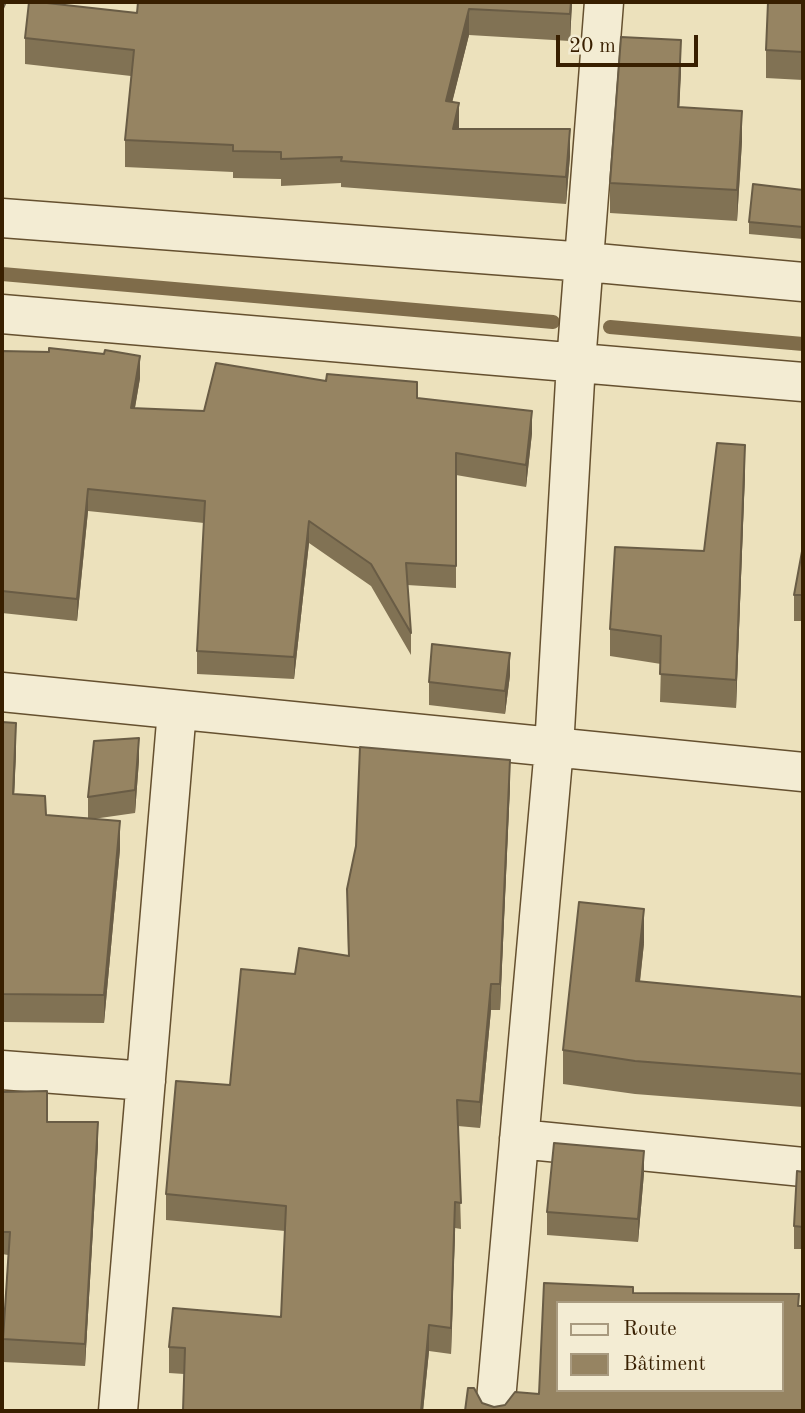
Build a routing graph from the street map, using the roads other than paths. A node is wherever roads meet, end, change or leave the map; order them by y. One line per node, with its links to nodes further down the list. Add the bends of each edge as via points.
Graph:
1 (604, 2): 3 (street)
2 (2, 218): 3 (street)
3 (586, 262): 4 (street); 6 (street)
4 (803, 282)
5 (2, 314): 6 (street)
6 (576, 363): 7 (street); 10 (street)
7 (803, 382)
8 (2, 692): 9 (street)
9 (177, 710): 10 (street); 13 (street)
10 (554, 748): 11 (street); 14 (street)
11 (803, 772)
12 (2, 1070): 13 (street)
13 (146, 1081): 16 (street)
14 (519, 1139): 15 (street); 17 (street)
15 (803, 1167)
16 (118, 1411)
17 (495, 1411)

